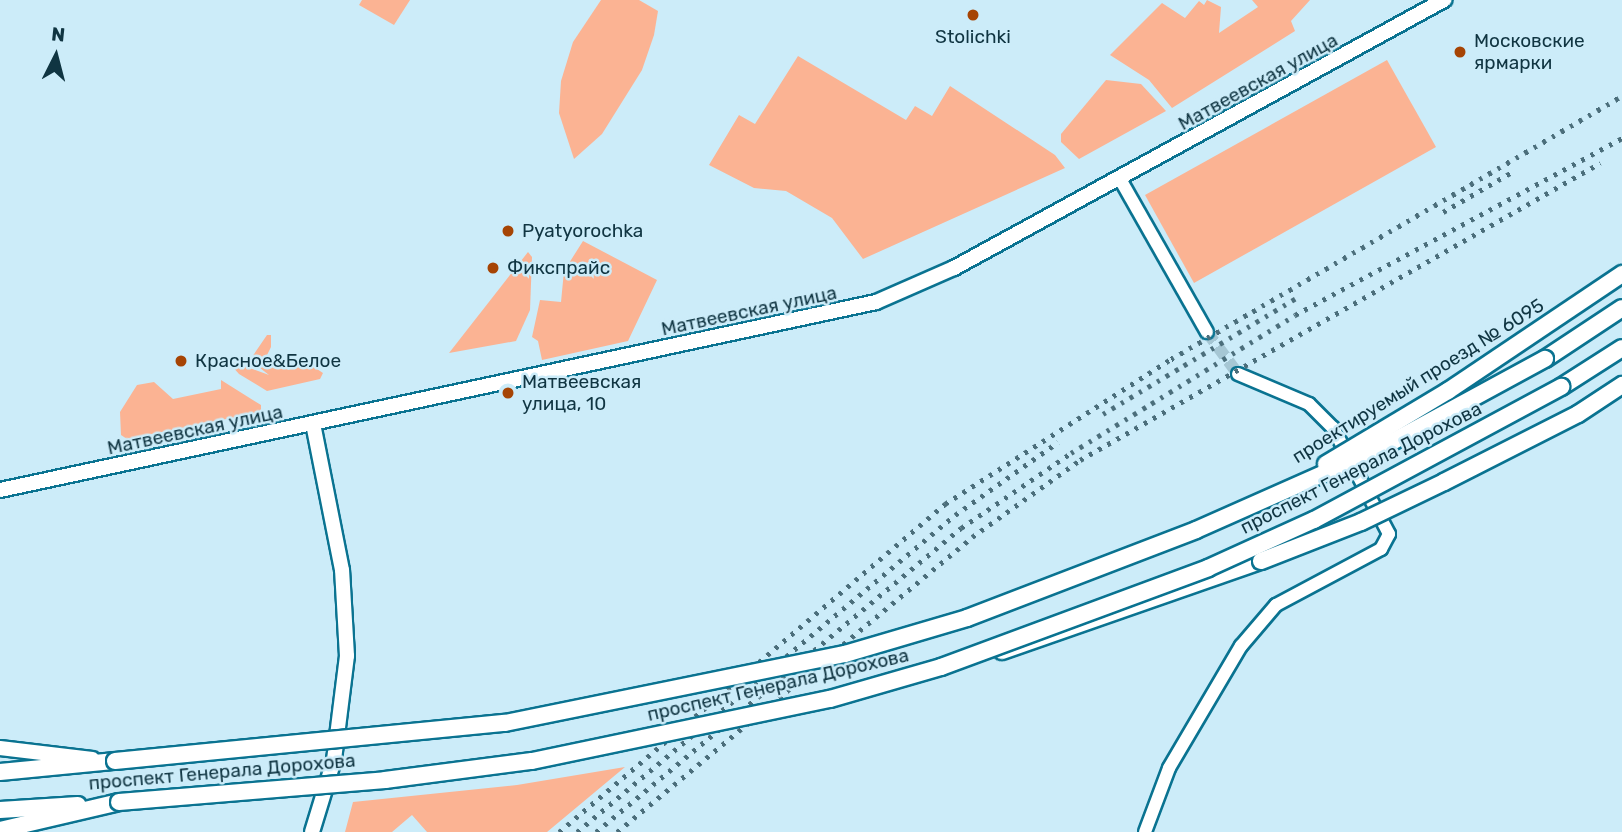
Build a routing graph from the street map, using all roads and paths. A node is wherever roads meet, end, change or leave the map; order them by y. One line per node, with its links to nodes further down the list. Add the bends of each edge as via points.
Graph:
1 (1444, 0): 2 (street, Матвеевская улица)
2 (1120, 179): 5 (street); 9 (street, Матвеевская улица, via 919,286 876,302)
3 (1622, 274): 11 (main road, проектируемый проезд № 6095, bridge, via 1448,391)
4 (1622, 308): 11 (main road, проспект Генерала Дорохова, bridge, via 1545,359 1379,449)
5 (1207, 332)
6 (1622, 348): 12 (main road, проспект Генерала Дорохова, bridge, via 1561,387 1302,526 1208,568)
7 (1238, 374): 20 (street, via 1309,404 1333,428 1389,534 1381,549 1276,604 1241,646 1169,768)
8 (1622, 385): 12 (main road, bridge, via 1578,414 1361,522 1044,640)
9 (313, 424): 10 (street, Матвеевская улица); 19 (street, via 342,570 347,656 334,760)
10 (0, 490)
11 (1270, 498): 14 (main road, проспект Генерала Дорохова, bridge, via 993,608 811,663 505,723)
12 (962, 661): 16 (main road, проспект Генерала Дорохова, bridge, via 830,699 532,761 385,780)
13 (0, 748): 14 (street)
14 (115, 761): 15 (main road, проспект Генерала Дорохова)
15 (0, 772)
16 (119, 802): 17 (main road, проспект Генерала Дорохова); 18 (main road)
17 (0, 810)
18 (0, 830)
19 (312, 832)
20 (1145, 832)

